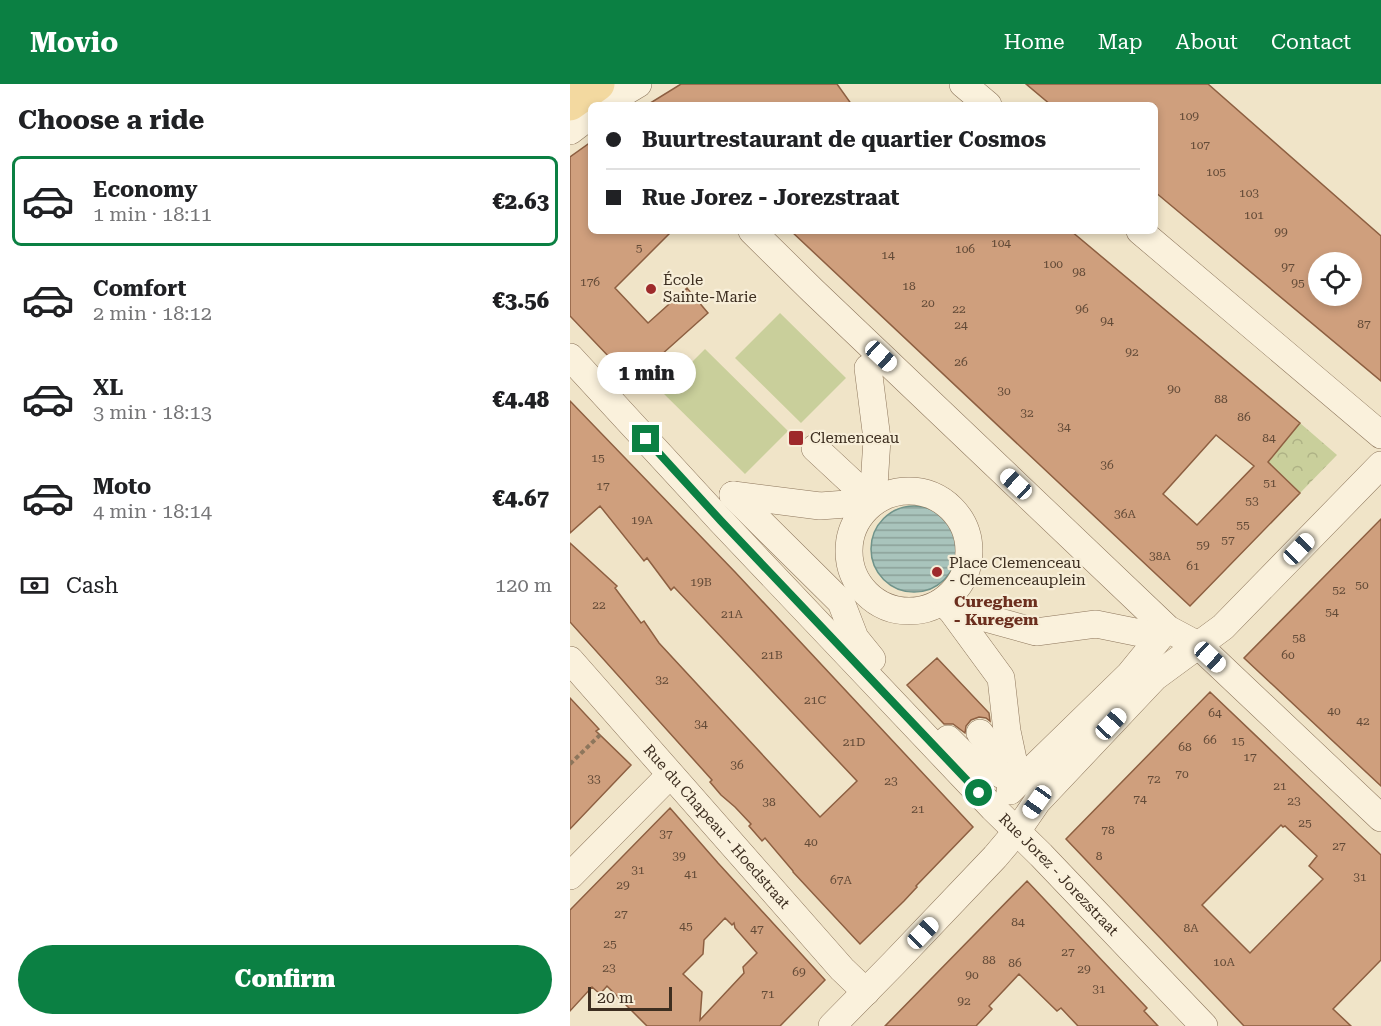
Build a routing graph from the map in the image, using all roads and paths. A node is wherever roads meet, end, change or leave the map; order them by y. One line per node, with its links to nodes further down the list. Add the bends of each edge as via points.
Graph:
1 (963, 84): 3 (street)
2 (616, 93): 4 (main road)
3 (984, 102)
4 (570, 104)
5 (588, 117): 6 (street)
6 (570, 131)
7 (755, 234): 17 (street, via 1168,629)
8 (1144, 234): 11 (street)
9 (570, 357): 25 (street, Rue Jorez - Jorezstraat)
10 (868, 368): 14 (street, via 877,439)
11 (1381, 435)
12 (815, 448): 14 (street)
13 (1381, 465): 17 (street, via 1223,627)
14 (873, 502): 15 (street, via 850,535); 15 (street, via 820,506 733,495); 16 (street, via 896,492 912,491 943,501 955,512 969,542 969,558)
15 (850, 593): 16 (street, via 868,595 898,610); 22 (street, via 855,638 883,671 966,757)
16 (946, 603): 22 (street, via 1001,678 1007,731); 22 (street, via 1036,632 1096,624 1160,637)
17 (1198, 645): 24 (street); 25 (street, via 1155,677 1037,802)
18 (570, 660): 19 (street, Rue du Chapeau - Hoedstraat)
19 (619, 716): 20 (path); 21 (street, Rue du Chapeau - Hoedstraat)
20 (570, 764)
21 (670, 775): 26 (street); 27 (street, Rue du Chapeau - Hoedstraat)
22 (1022, 787): 23 (street)
23 (998, 803)
24 (1381, 818)
25 (1017, 831): 27 (street); 29 (street, Rue Jorez - Jorezstraat)
26 (570, 876)
27 (866, 992): 28 (street)
28 (832, 1026)
29 (1204, 1026)

